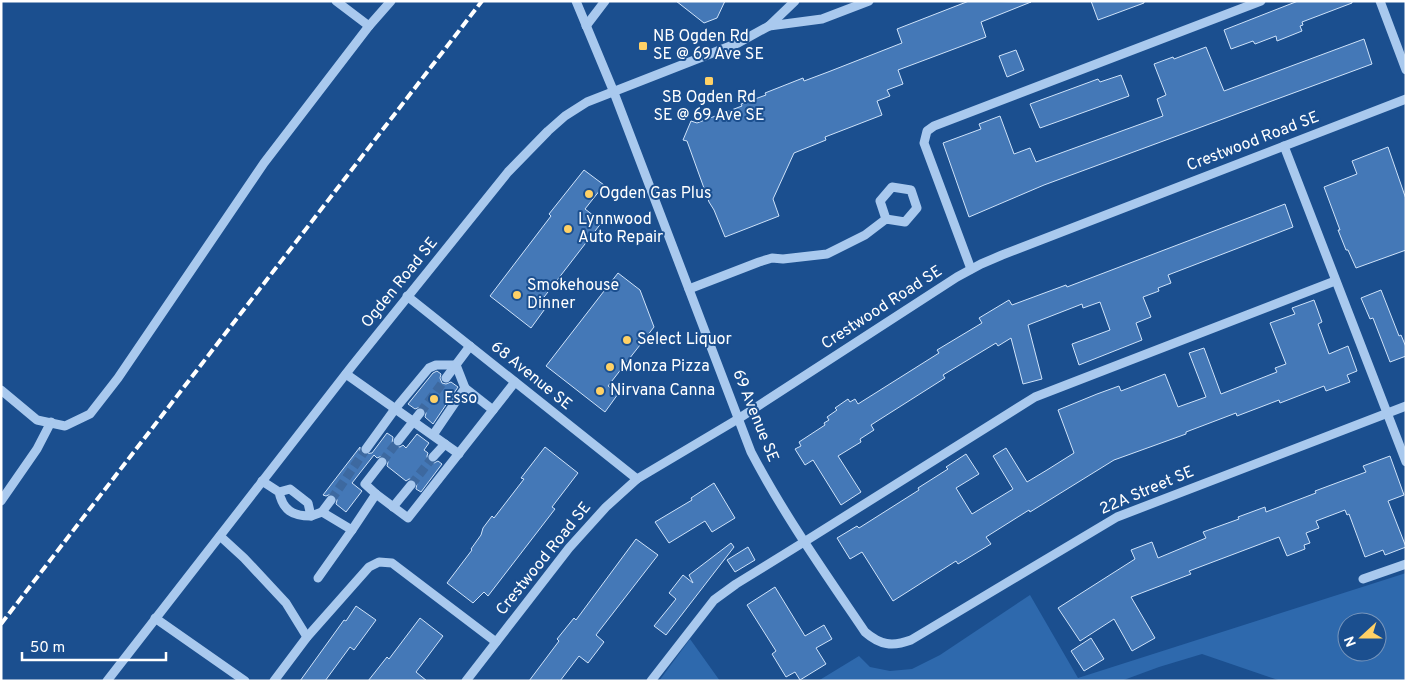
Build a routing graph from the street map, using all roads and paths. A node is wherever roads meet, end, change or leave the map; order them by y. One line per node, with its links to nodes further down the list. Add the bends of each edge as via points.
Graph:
1 (336, 1): 9 (street)
2 (391, 1): 9 (street)
3 (576, 1): 10 (street, 69 Avenue SE)
4 (605, 1): 10 (street)
5 (795, 1): 11 (street, Ogden Road SE)
6 (869, 1): 11 (street, via 822,19)
7 (1261, 1): 17 (street, via 927,130 924,143)
8 (1380, 1): 12 (street)
9 (369, 26): 34 (street, via 264,163 102,400 90,414 65,426)
10 (586, 26): 13 (street, 69 Avenue SE)
11 (769, 26): 13 (street, Ogden Road SE, via 738,43)
12 (1406, 70)
13 (613, 90): 19 (street, 69 Avenue SE); 20 (street, Ogden Road SE, via 565,116 525,153)
14 (1406, 99): 15 (street, Crestwood Road SE)
15 (1284, 146): 17 (street, Crestwood Road SE); 18 (street)
16 (886, 219): 16 (street, via 905,222 917,208 911,190 892,186 880,201); 19 (street, via 865,235 827,254 772,258)
17 (971, 269): 33 (street, Crestwood Road SE)
18 (1336, 281): 32 (street); 56 (street, via 1035,397)
19 (689, 289): 33 (street, 69 Avenue SE)
20 (407, 296): 21 (street, 68 Avenue SE); 23 (street, Ogden Road SE)
21 (470, 346): 22 (street); 25 (street, 68 Avenue SE)
22 (456, 365): 24 (street); 26 (street); 29 (street, via 436,364 429,368)
23 (346, 374): 29 (street); 45 (street, Ogden Road SE)
24 (446, 378)
25 (515, 382): 30 (street); 44 (street, 68 Avenue SE)
26 (465, 388): 30 (street); 36 (street)
27 (1, 390): 34 (street, via 37,420)
28 (1406, 406): 32 (street, 22A Street SE)
29 (395, 409): 35 (street); 39 (street)
30 (493, 410): 40 (street)
31 (420, 413): 35 (street)
32 (1388, 413): 43 (street); 63 (street, 22A Street SE, via 1117,517 911,640 898,645)
33 (738, 419): 44 (street, Crestwood Road SE); 56 (street, 69 Avenue SE, via 763,475)
34 (51, 422): 50 (street, via 37,449)
35 (413, 422): 36 (street); 37 (street)
36 (433, 435): 38 (street)
37 (398, 441)
38 (445, 444): 40 (street); 41 (street)
39 (366, 449)
40 (458, 454): 51 (street, via 408,518)
41 (434, 457)
42 (382, 462): 48 (street, via 366,484)
43 (1406, 462)
44 (637, 479): 62 (street, Crestwood Road SE, via 569,548)
45 (262, 481): 47 (street); 55 (street, Ogden Road SE)
46 (411, 485): 51 (street)
47 (279, 492): 53 (street, via 281,504 297,516); 53 (street, via 290,489 308,502)
48 (376, 494): 51 (street); 54 (street)
49 (330, 500): 52 (street)
50 (1, 501)
51 (393, 507)
52 (322, 512): 53 (street); 54 (street)
53 (311, 516)
54 (352, 530): 58 (street)
55 (220, 536): 60 (street, Ogden Road SE); 61 (street, via 286,603)
56 (804, 542): 63 (street, 69 Avenue SE, via 865,632 875,641); 68 (street, via 714,600)
57 (1406, 564): 59 (street)
58 (318, 578)
59 (1364, 579)
60 (156, 618): 64 (street, Ogden Road SE); 65 (street)
61 (307, 637): 62 (street, via 369,567 379,562 392,563); 66 (street)
62 (496, 642): 67 (street, Crestwood Road SE)
63 (888, 644)
64 (107, 681)
65 (245, 681)
66 (274, 681)
67 (466, 681)
68 (651, 681)

